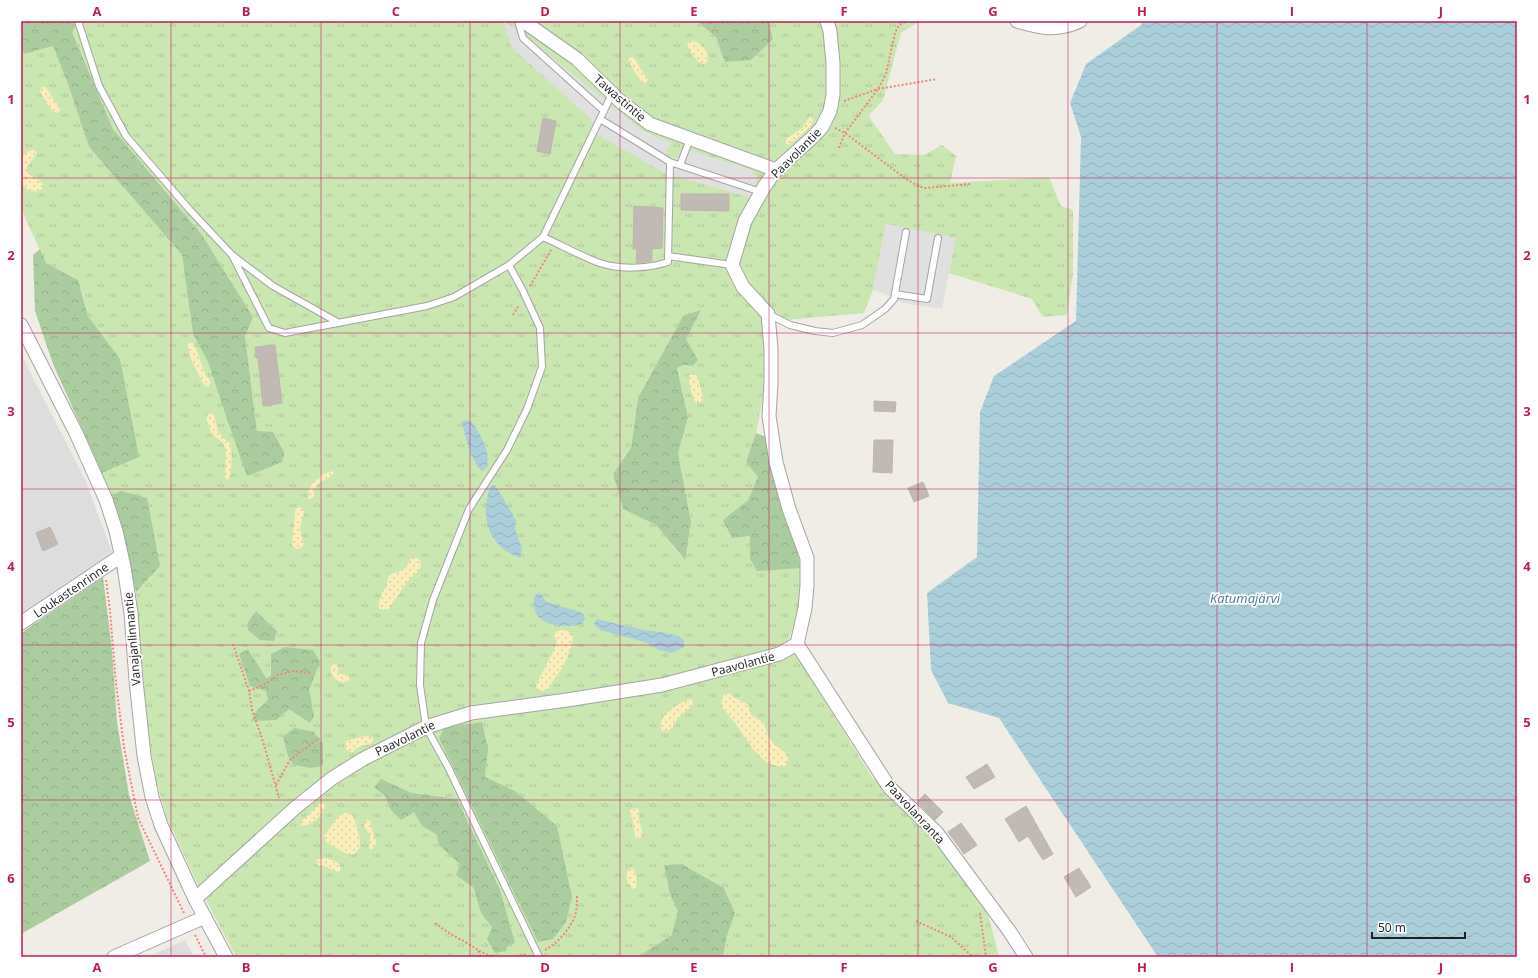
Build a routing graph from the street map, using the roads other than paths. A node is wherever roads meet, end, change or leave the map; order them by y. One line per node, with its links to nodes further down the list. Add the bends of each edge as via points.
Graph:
1 (78, 21): 18 (lane, via 99,86 126,136)
2 (518, 21): 8 (lane, via 523,38)
3 (523, 21): 7 (street, Tawastintie, via 577,59)
4 (827, 21): 13 (street, Paavolantie, via 833,62 830,111 822,127)
5 (1017, 21): 6 (street, via 1036,27 1055,28)
6 (1080, 21)
7 (612, 94): 8 (lane); 10 (street, Tawastintie, via 650,124)
8 (604, 111): 9 (lane)
9 (600, 119): 11 (lane); 16 (lane)
10 (690, 140): 12 (lane); 13 (street, Tawastintie)
11 (670, 162): 12 (lane); 19 (lane)
12 (680, 165): 14 (lane)
13 (776, 170): 14 (street, Paavolantie)
14 (761, 192): 20 (street, Paavolantie, via 745,221)
15 (906, 232): 22 (lane)
16 (543, 237): 19 (lane, via 598,262 616,267 654,266 668,262); 21 (lane)
17 (938, 238): 22 (lane, via 927,299)
18 (232, 255): 24 (lane, via 273,286); 24 (lane, via 269,328 285,333)
19 (668, 256): 20 (lane)
20 (732, 265): 23 (street, via 743,287)
21 (508, 266): 24 (lane, via 454,298 427,306); 29 (lane, via 540,328 542,367 527,409 506,450 469,509 433,600 421,643 420,685)
22 (895, 294): 23 (lane, via 885,309 862,325 833,333 790,325)
23 (768, 314): 28 (street, via 771,355 769,416 775,454 789,509 807,558 805,608)
24 (339, 323)
25 (21, 325): 26 (street, Vanajanlinnantie, via 95,474 106,500)
26 (121, 556): 27 (street, Loukastenrinne); 30 (street, Vanajanlinnantie, via 131,613 144,756 152,796 161,825)
27 (21, 623)
28 (797, 644): 29 (street, Paavolantie, via 779,654 662,685 471,713); 35 (street, Paavolanranta, via 889,787 937,833)
29 (426, 727): 30 (street, Paavolantie, via 363,759 331,779 295,808); 32 (lane, via 452,774)
30 (195, 899): 31 (street, Vanajanlinnantie)
31 (205, 917): 33 (street); 34 (street, Vanajanlinnantie)
32 (537, 955)
33 (114, 957)
34 (226, 957)
35 (1026, 957)

